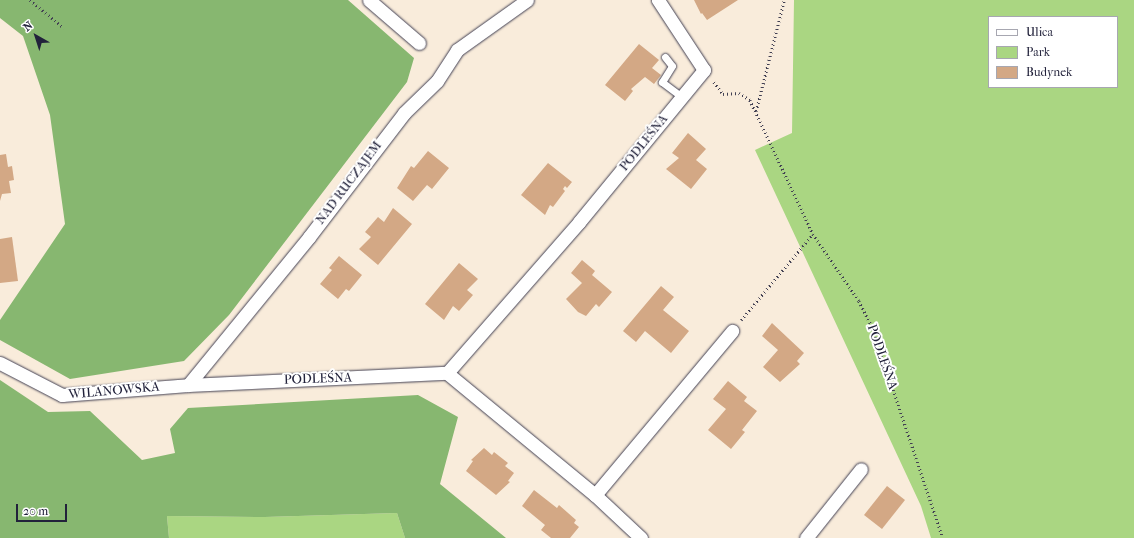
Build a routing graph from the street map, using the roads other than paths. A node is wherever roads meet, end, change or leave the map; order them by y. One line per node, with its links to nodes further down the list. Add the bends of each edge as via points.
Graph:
1 (369, 0): 4 (street)
2 (527, 0): 10 (street, NAD RUCZAJEM, via 457,50 437,81 404,113 309,237)
3 (658, 0): 6 (street, PODLEŚNA, via 704,70)
4 (419, 43)
5 (665, 57): 6 (lane, via 672,66 660,80)
6 (682, 97): 9 (street, PODLEŚNA, via 574,228)
7 (732, 331): 12 (street)
8 (0, 363): 10 (street, WILANOWSKA, via 62,395)
9 (447, 373): 10 (street, PODLEŚNA); 12 (street)
10 (188, 384)
11 (861, 469): 14 (street)
12 (595, 495): 13 (street)
13 (641, 538)
14 (806, 538)

